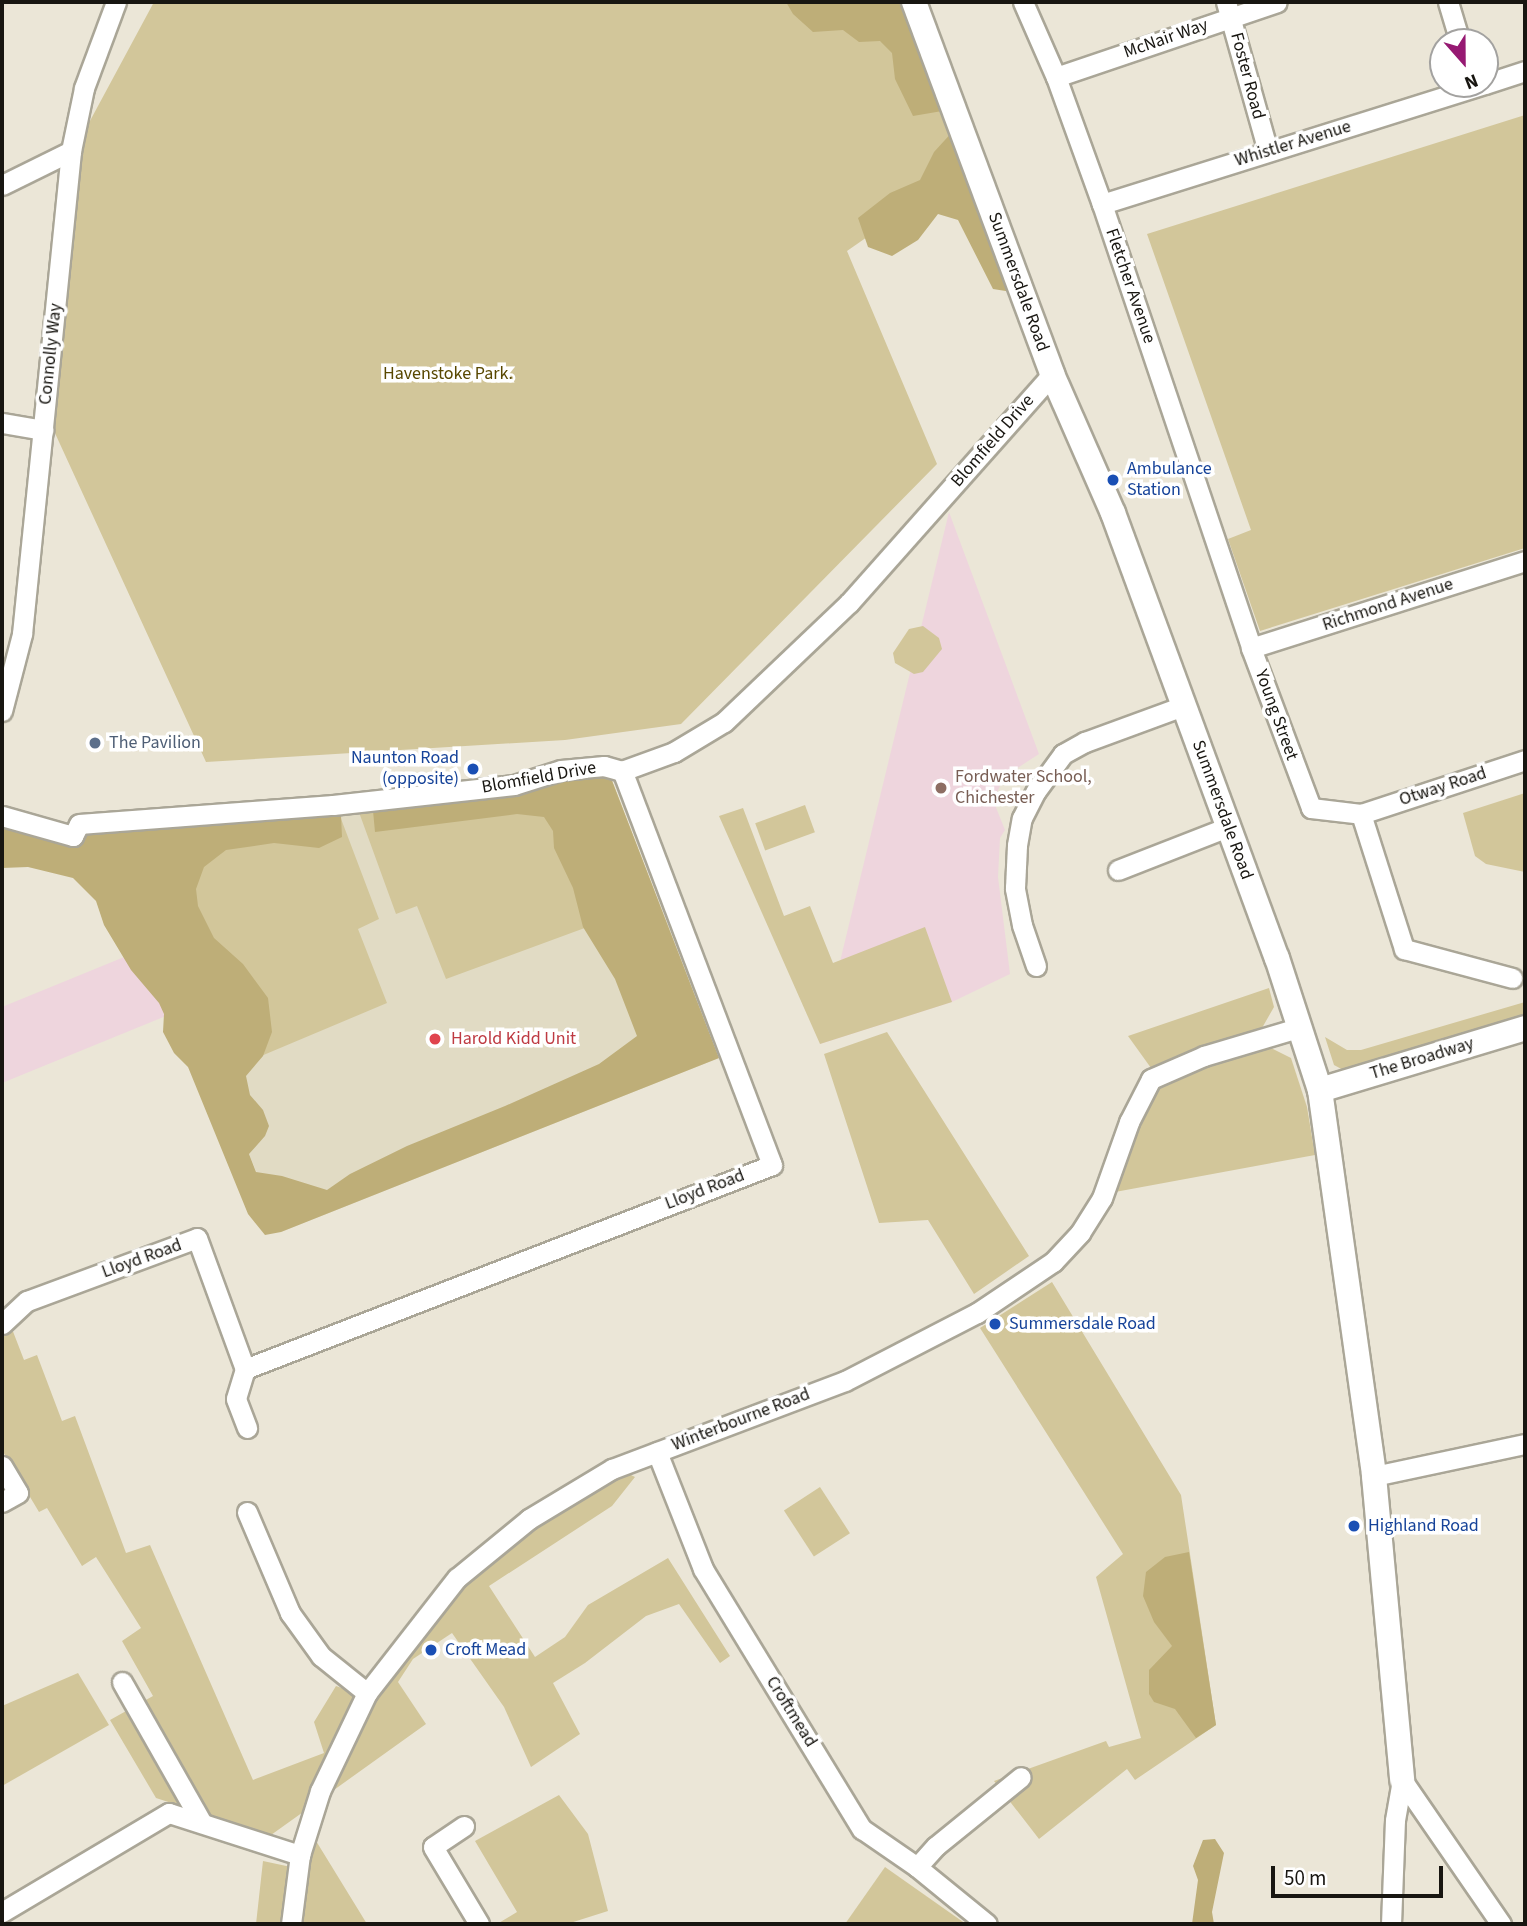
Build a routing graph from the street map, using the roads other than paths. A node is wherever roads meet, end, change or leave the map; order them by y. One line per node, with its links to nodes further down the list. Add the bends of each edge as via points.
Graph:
1 (914, 2): 16 (street, Summersdale Road)
2 (1023, 2): 9 (street, Fletcher Avenue)
3 (1277, 2): 6 (street, McNair Way)
4 (1448, 2): 7 (street)
5 (112, 3): 12 (street, Connolly Way, via 84,88)
6 (1228, 9): 9 (street, McNair Way); 13 (street, Foster Road)
7 (1456, 28)
8 (1525, 71): 10 (street, Whistler Avenue)
9 (1056, 77): 15 (street, Fletcher Avenue)
10 (1499, 79)
11 (1437, 98): 13 (street, Whistler Avenue)
12 (71, 150): 14 (street); 18 (street, Connolly Way)
13 (1268, 151): 15 (street, Whistler Avenue)
14 (2, 185)
15 (1102, 204): 20 (street, Fletcher Avenue)
16 (1052, 374): 22 (street, Summersdale Road, via 1113,513); 25 (street, Blomfield Drive, via 849,604 724,722 674,752)
17 (2, 423): 18 (street)
18 (43, 429): 23 (street, Connolly Way, via 22,634)
19 (1525, 561): 21 (street, Richmond Avenue)
20 (1227, 574): 21 (street, Young Street)
21 (1251, 648): 26 (street, Young Street, via 1311,808)
22 (1183, 706): 28 (street, Summersdale Road); 30 (street, via 1063,754 1036,791 1022,818 1015,887)
23 (2, 711)
24 (1525, 760): 26 (street, Otway Road)
25 (622, 771): 27 (street, Blomfield Drive, via 604,766 561,770 514,785 333,805 79,824 73,836); 36 (street, Lloyd Road, via 772,1165)
26 (1361, 814): 31 (street, via 1404,949)
27 (2, 816)
28 (1228, 827): 29 (street); 32 (street, Summersdale Road)
29 (1118, 870)
30 (1035, 966)
31 (1513, 978)
32 (1301, 1027): 34 (street, Summersdale Road); 39 (street, Winterbourne Road, via 1204,1056 1151,1079 1129,1122 1102,1198 1080,1233 1053,1262 977,1313 845,1381)
33 (1525, 1028): 34 (street, The Broadway)
34 (1320, 1090): 41 (street, Summersdale Road)
35 (2, 1324): 36 (street, Lloyd Road, via 27,1301 197,1238)
36 (245, 1369): 37 (street, via 236,1399)
37 (247, 1428)
38 (1525, 1444): 41 (street)
39 (657, 1452): 45 (street, Winterbourne Road, via 612,1469 529,1519 457,1578); 51 (street, Croftmead, via 703,1569 862,1829)
40 (2, 1466): 42 (street)
41 (1374, 1476): 47 (street, Summersdale Road)
42 (10, 1497)
43 (247, 1512): 45 (street, via 290,1613 321,1656)
44 (122, 1682): 48 (street)
45 (367, 1693): 50 (street, Winterbourne Road, via 320,1791)
46 (1021, 1777): 51 (street)
47 (1402, 1780): 56 (street, via 1395,1820); 57 (street)
48 (202, 1823): 50 (street); 52 (street, via 169,1813)
49 (464, 1826): 54 (street, via 433,1847)
50 (300, 1855): 53 (street, Winterbourne Road)
51 (917, 1867): 55 (street, Croftmead)
52 (2, 1912)
53 (291, 1924)
54 (479, 1924)
55 (986, 1924)
56 (1391, 1924)
57 (1501, 1924)

